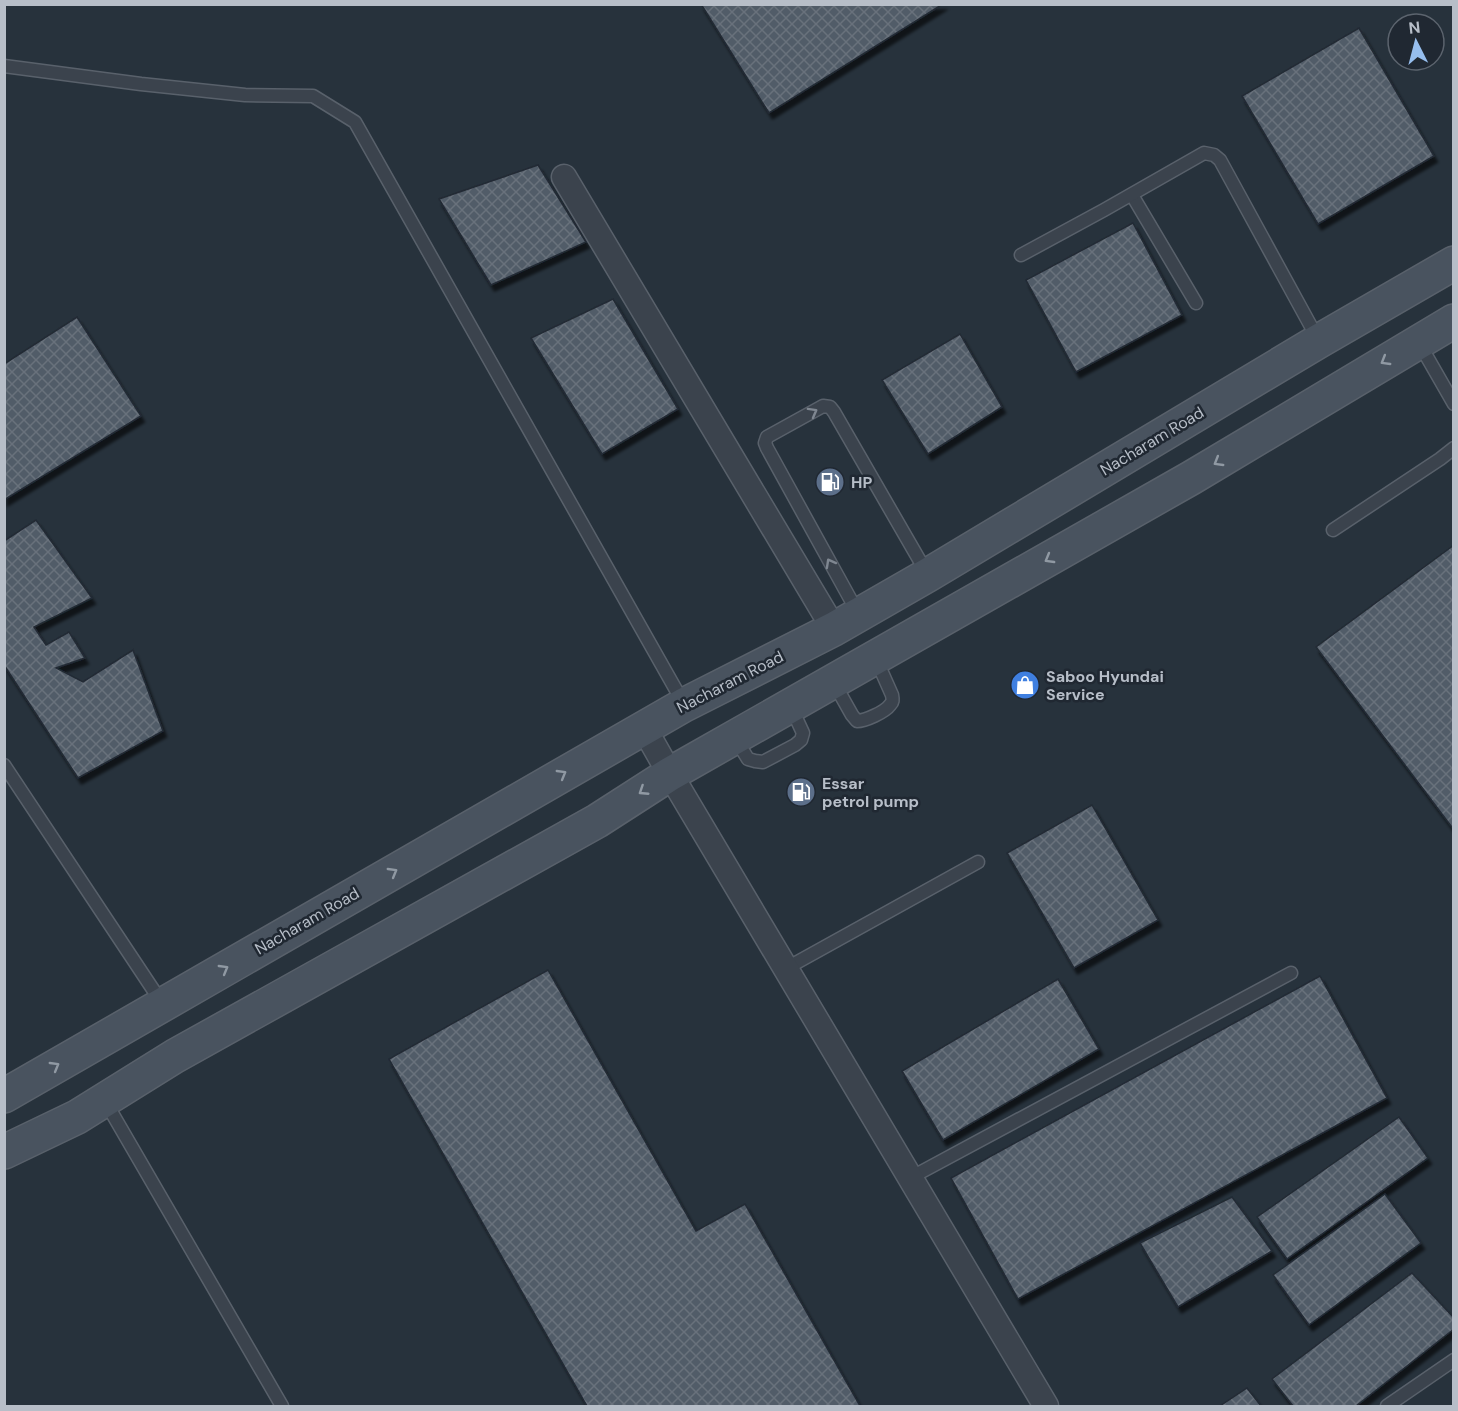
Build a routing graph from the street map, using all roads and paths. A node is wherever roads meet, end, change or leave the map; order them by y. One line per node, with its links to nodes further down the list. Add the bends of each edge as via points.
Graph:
1 (4, 66): 17 (lane, via 245,96 313,96 355,122)
2 (564, 177): 14 (street)
3 (1132, 195): 4 (lane); 6 (lane); 8 (lane, via 1204,153 1214,154)
4 (1021, 255)
5 (1454, 263): 8 (main road, Nacharam Road)
6 (1196, 303)
7 (1454, 321): 9 (main road)
8 (1319, 341): 13 (main road, Nacharam Road)
9 (1418, 342): 10 (lane); 15 (main road, one-way to 15, via 1191,478)
10 (1454, 404)
11 (1454, 448): 12 (lane)
12 (1333, 530)
13 (928, 575): 14 (main road, Nacharam Road); 14 (lane, one-way to 13, via 767,448 767,437 823,406 830,407)
14 (846, 622): 17 (main road, Nacharam Road)
15 (875, 657): 16 (main road); 16 (lane, via 892,695 889,707 856,721)
16 (833, 681): 20 (main road)
17 (684, 705): 18 (main road, Nacharam Road)
18 (644, 728): 20 (street); 24 (main road, Nacharam Road, one-way to 18)
19 (4, 765): 24 (lane)
20 (670, 774): 22 (street); 26 (main road, one-way to 26, via 597,821)
21 (978, 862): 22 (lane)
22 (785, 969): 28 (street)
23 (1291, 973): 28 (lane)
24 (163, 1004): 25 (main road, Nacharam Road, one-way to 24)
25 (4, 1095)
26 (104, 1100): 27 (main road); 31 (lane)
27 (4, 1152)
28 (910, 1178): 32 (street)
29 (1454, 1360): 30 (lane)
30 (1389, 1406)
31 (282, 1407)
32 (1046, 1407)

